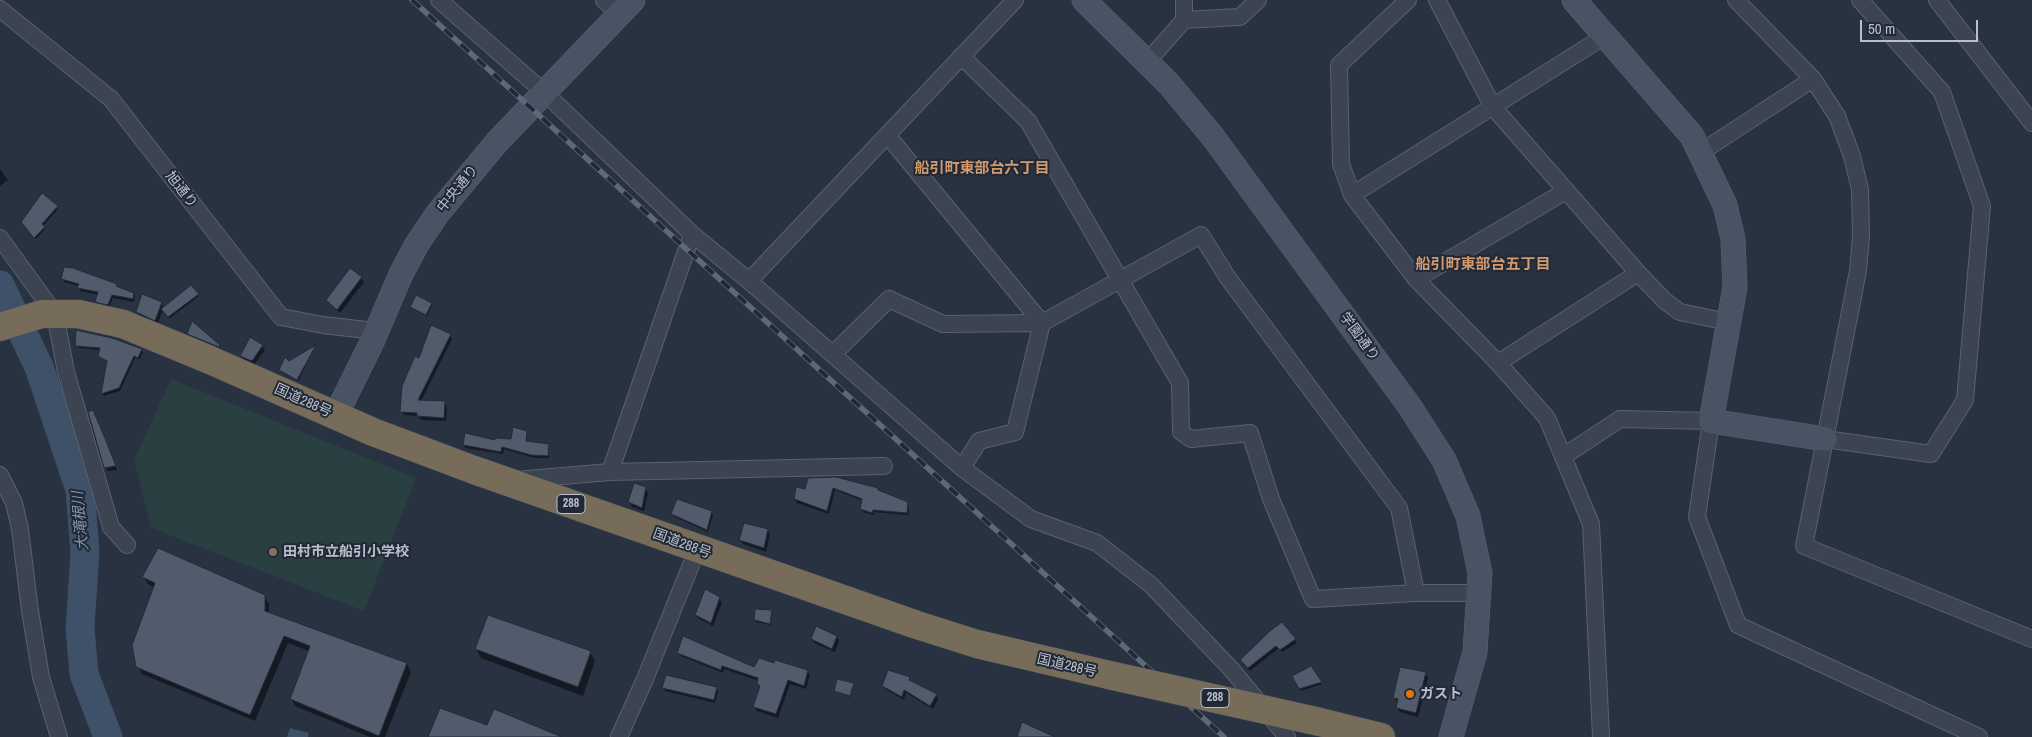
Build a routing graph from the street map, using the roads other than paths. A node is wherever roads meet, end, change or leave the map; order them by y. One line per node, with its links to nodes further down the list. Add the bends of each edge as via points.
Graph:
1 (439, 0): 19 (street)
2 (1015, 0): 16 (street)
3 (1084, 0): 17 (street, 学園通り)
4 (1184, 0): 14 (street)
5 (1258, 0): 14 (street, via 1240,17)
6 (1408, 0): 25 (street, via 1339,65 1341,164)
7 (1437, 0): 20 (street)
8 (1574, 0): 15 (street)
9 (1736, 0): 18 (street)
10 (1860, 0): 41 (street, via 1942,92 1982,206 1965,400 1931,454)
11 (1937, 0): 21 (street)
12 (619, 5): 19 (street, 中央通り)
13 (0, 9): 36 (street, 旭通り, via 111,99 281,317)
14 (1184, 20): 17 (street)
15 (1605, 36): 20 (street); 23 (street, via 1692,136)
16 (961, 56): 22 (street); 31 (street, via 1028,121)
17 (1148, 62): 51 (street, 学園通り, via 1213,137 1410,407 1444,460 1468,516 1480,573)
18 (1813, 79): 23 (street); 41 (street, via 1838,116 1860,189 1858,271)
19 (545, 93): 26 (street); 36 (street, 中央通り, via 497,142 433,221 400,274)
20 (1493, 107): 24 (street); 25 (street)
21 (2032, 123)
22 (888, 136): 30 (street); 34 (street)
23 (1701, 152): 33 (street, via 1725,205 1733,239 1735,287)
24 (1566, 191): 28 (street); 29 (street)
25 (1352, 195): 29 (street)
26 (692, 234): 30 (street); 45 (street)
27 (0, 238): 32 (street, via 23,268)
28 (1638, 273): 33 (street, via 1680,312); 38 (street)
29 (1416, 279): 38 (street)
30 (749, 281): 37 (street)
31 (1121, 281): 34 (street); 50 (street, via 1201,235 1233,286 1399,508); 50 (street, via 1180,383 1182,432 1191,439 1250,433 1271,499 1313,599)
32 (49, 314): 35 (highway, 国道288号 / 288); 39 (highway, 国道288号 / 288, via 78,314 123,324); 48 (street, via 111,528)
33 (1728, 322): 40 (street)
34 (1042, 323): 37 (street, via 943,324 889,298); 44 (street, via 1015,432 979,441)
35 (0, 327)
36 (375, 331): 39 (street, 中央通り)
37 (833, 354): 44 (street)
38 (1498, 363): 42 (street, via 1547,418)
39 (336, 416): 47 (highway, 国道288号 / 288)
40 (1711, 421): 41 (street); 42 (street, via 1620,419); 59 (street, via 1697,517 1738,625)
41 (1824, 439): 52 (street, via 1804,546)
42 (1564, 456): 58 (street, via 1591,524)
43 (884, 466): 45 (street)
44 (962, 468): 55 (street, via 1031,519 1097,543 1151,585 1232,670)
45 (610, 472): 47 (street)
46 (0, 475): 53 (street, via 14,503 20,529 41,677)
47 (505, 481): 49 (highway, 国道288号 / 288)
48 (127, 545)
49 (697, 550): 54 (street, via 646,679); 56 (highway, 国道288号 / 288, bridge, via 969,642)
50 (1416, 593): 51 (street)
51 (1480, 593): 57 (street, 学園通り, via 1475,652)
52 (2032, 639)
53 (59, 737)
54 (619, 737)
55 (1287, 737)
56 (1381, 737)
57 (1450, 737)
58 (1601, 737)
59 (1979, 737)

